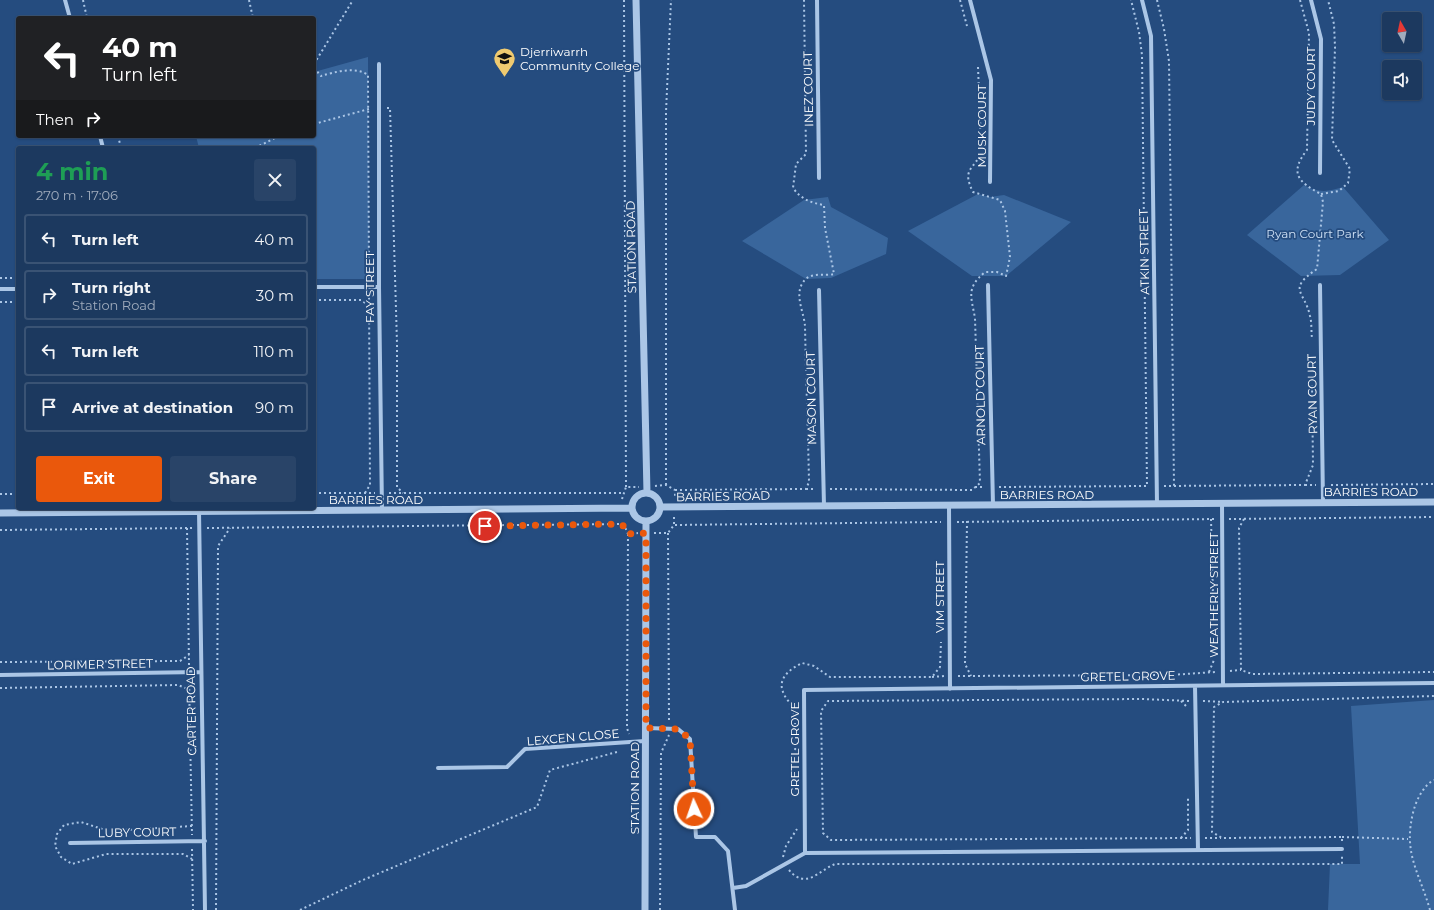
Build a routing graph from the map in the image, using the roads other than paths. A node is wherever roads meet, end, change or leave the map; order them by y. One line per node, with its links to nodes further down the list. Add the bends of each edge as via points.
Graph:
1 (65, 0): 7 (street)
2 (636, 0): 19 (street, STATION ROAD)
3 (817, 0): 10 (street, INEZ COURT)
4 (970, 0): 11 (street, MUSK COURT, via 991,80)
5 (1142, 0): 22 (street, ATKIN STREET, via 1151,36)
6 (1311, 0): 9 (street, JUDY COURT, via 1321,39)
7 (69, 16)
8 (379, 64): 15 (street, FAY STREET)
9 (1320, 173)
10 (819, 178)
11 (990, 182)
12 (988, 285): 24 (street, ARNOLD COURT)
13 (1320, 285): 20 (street, RYAN COURT)
14 (316, 287): 15 (street)
15 (379, 287): 29 (street, FAY STREET)
16 (0, 289): 17 (street)
17 (16, 289)
18 (819, 290): 25 (street, MASON COURT)
19 (647, 493): 27 (street, via 656,497); 28 (street, via 635,498)
20 (1323, 502): 21 (street, BARRIES ROAD); 23 (street, BARRIES ROAD)
21 (1434, 502)
22 (1157, 504): 23 (street, BARRIES ROAD); 24 (street, BARRIES ROAD)
23 (1222, 504): 36 (street, WEATHERLY STREET)
24 (992, 505): 26 (street, BARRIES ROAD)
25 (824, 506): 26 (street, BARRIES ROAD); 27 (street, BARRIES ROAD)
26 (949, 506): 38 (street, VIM STREET)
27 (661, 507): 32 (street, via 657,518)
28 (632, 508): 29 (street, BARRIES ROAD); 32 (street, via 636,517)
29 (382, 510): 30 (street, BARRIES ROAD)
30 (199, 511): 31 (street, BARRIES ROAD); 33 (street, CARTER ROAD)
31 (0, 513)
32 (646, 522): 39 (street, STATION ROAD)
33 (200, 672): 34 (street, LORIMER STREET); 42 (street, CARTER ROAD)
34 (0, 675)
35 (1434, 683): 36 (street, GRETEL GROVE)
36 (1223, 685): 37 (street, GRETEL GROVE)
37 (1195, 686): 38 (street, GRETEL GROVE); 45 (street)
38 (950, 689): 46 (street, GRETEL GROVE, via 804,690)
39 (646, 728): 40 (street, STATION ROAD); 47 (street, via 678,729 690,739 696,837 715,837 728,851)
40 (646, 741): 41 (street, LEXCEN CLOSE, via 525,749 507,767); 49 (street, STATION ROAD)
41 (438, 768)
42 (205, 841): 43 (street, LUBY COURT); 48 (street, CARTER ROAD)
43 (70, 843)
44 (1342, 849): 45 (street)
45 (1198, 850): 46 (street)
46 (805, 853): 47 (street, via 746,886)
47 (733, 888): 50 (street)
48 (205, 910)
49 (645, 910)
50 (735, 910)

